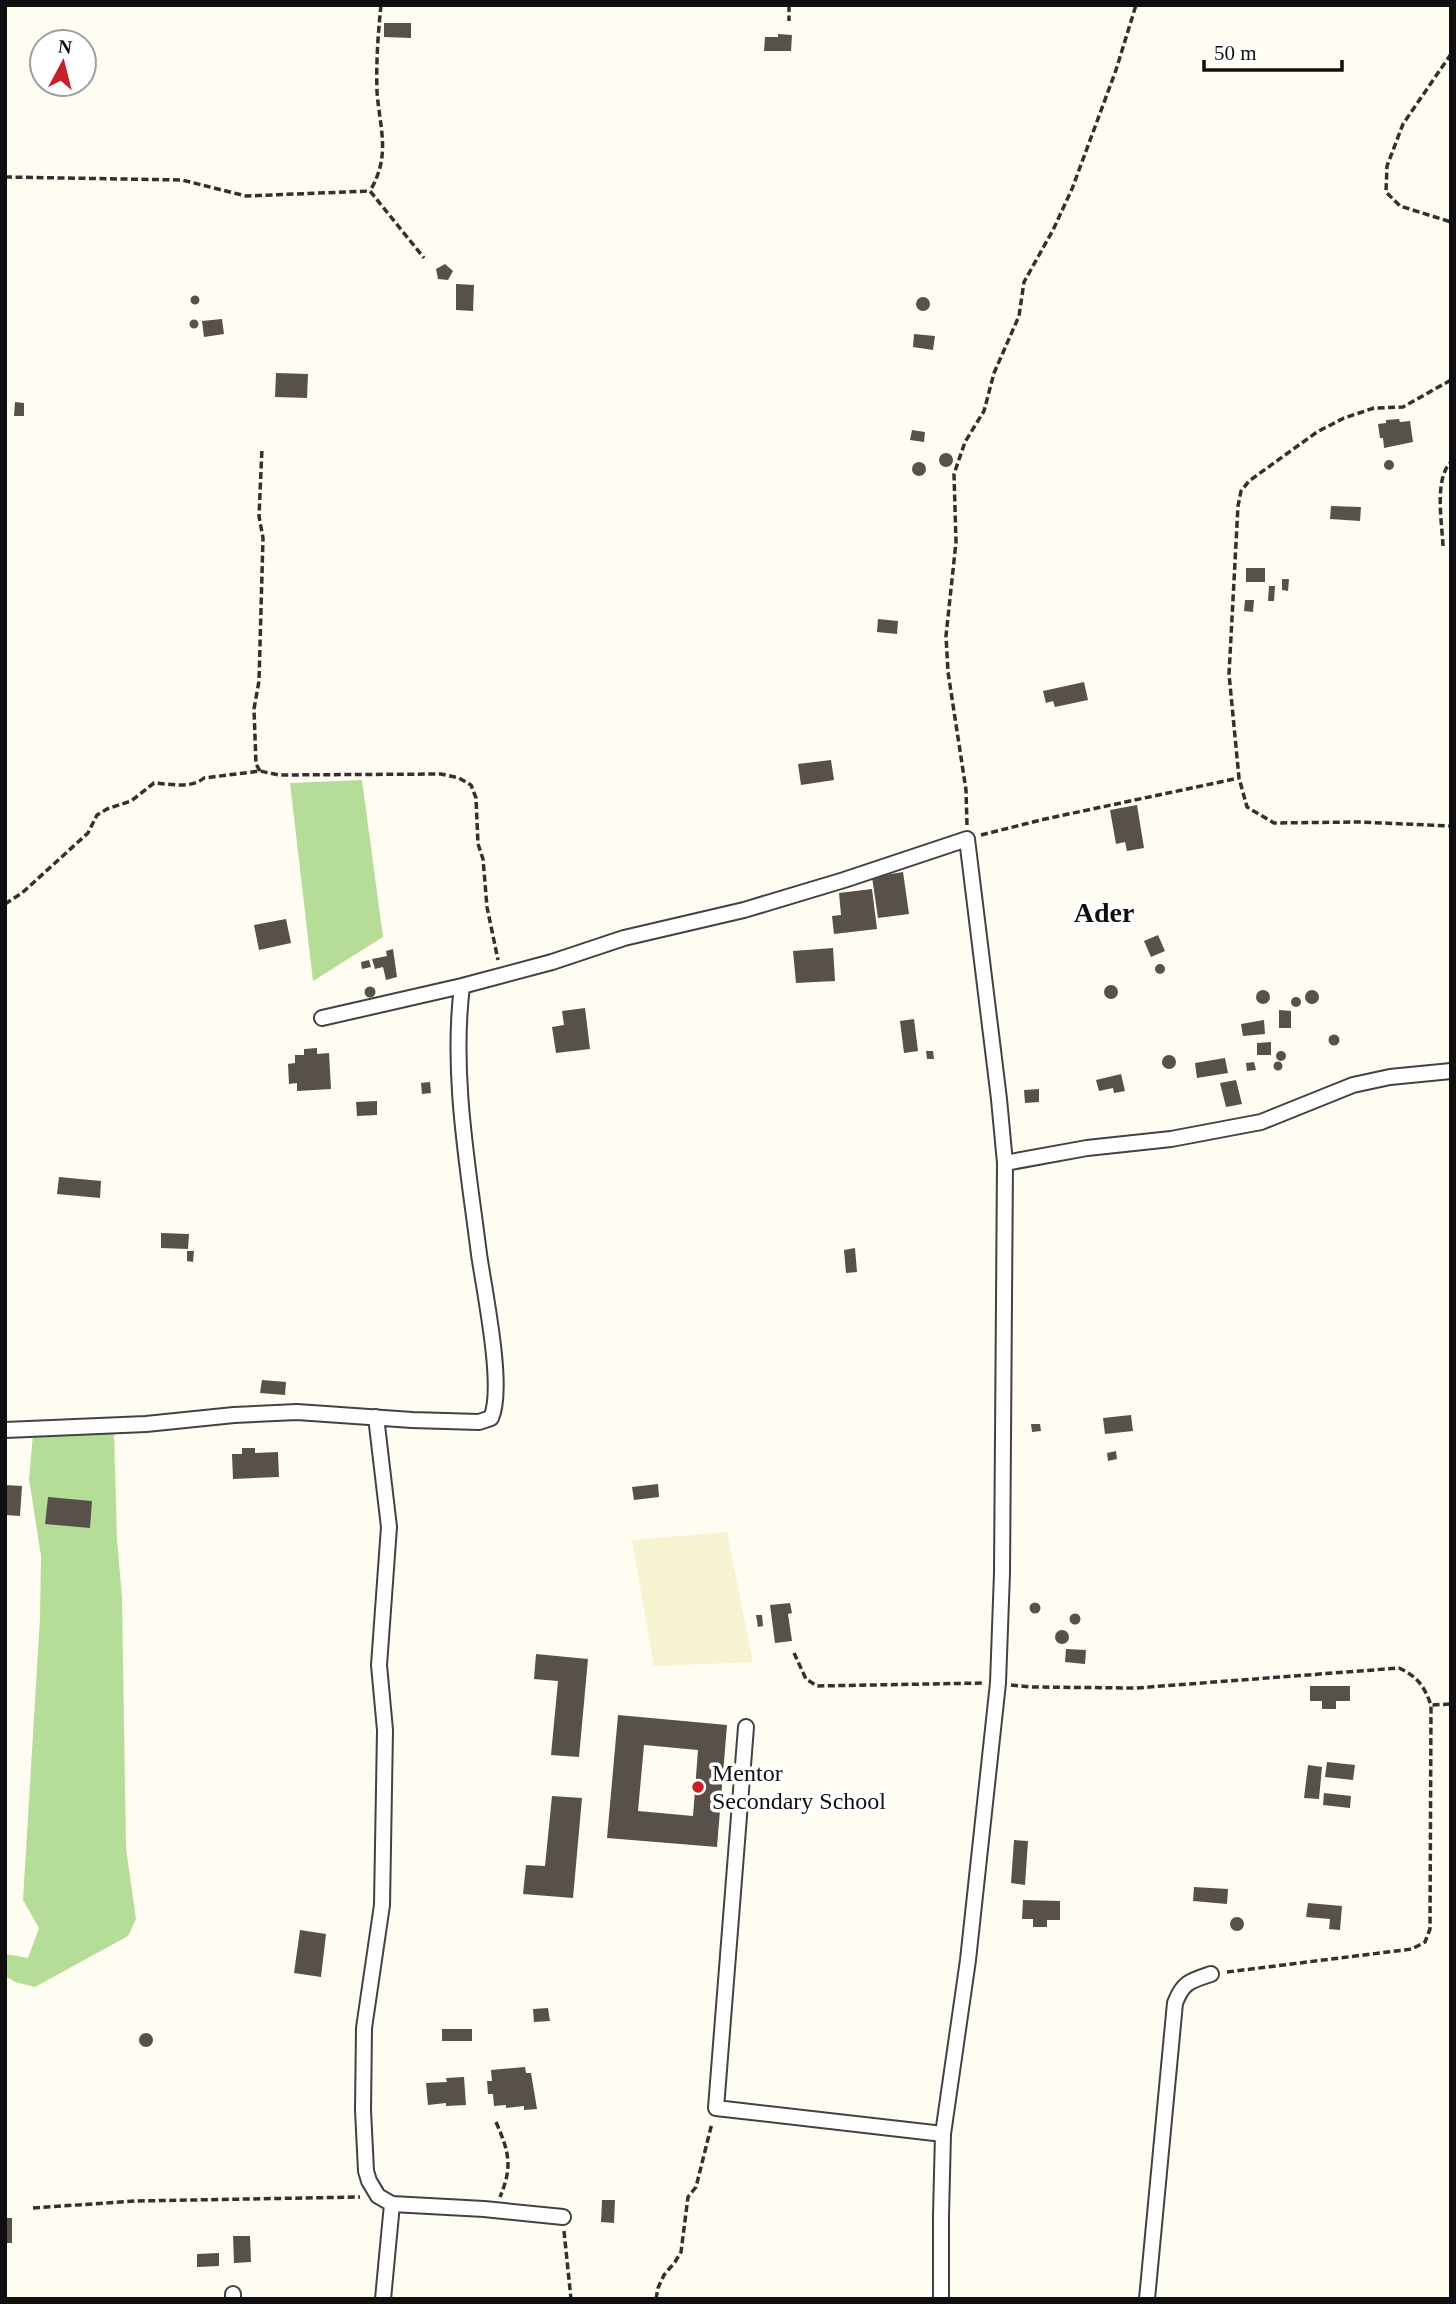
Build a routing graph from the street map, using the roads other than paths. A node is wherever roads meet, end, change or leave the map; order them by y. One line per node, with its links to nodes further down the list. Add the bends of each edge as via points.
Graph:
1 (462, 986): 2 (street); 4 (street, via 624,938 744,910 967,839); 5 (street, via 459,1082 494,1362 493,1414 478,1422)
2 (322, 1018)
3 (1451, 1071): 4 (street, via 1353,1085 1261,1122)
4 (1005, 1163): 9 (street, via 998,1683 968,1960)
5 (376, 1417): 6 (street, via 297,1412); 10 (street, via 390,1527 379,1665 385,1730 382,1905 364,2028 363,2110 369,2181 378,2196)
6 (5, 1430)
7 (746, 1727): 9 (street, via 716,2108)
8 (1211, 1974): 14 (street, via 1189,1981 1175,2003)
9 (943, 2134): 13 (street)
10 (392, 2204): 11 (street); 12 (street)
11 (563, 2217)
12 (383, 2299)
13 (942, 2299)
14 (1147, 2299)

